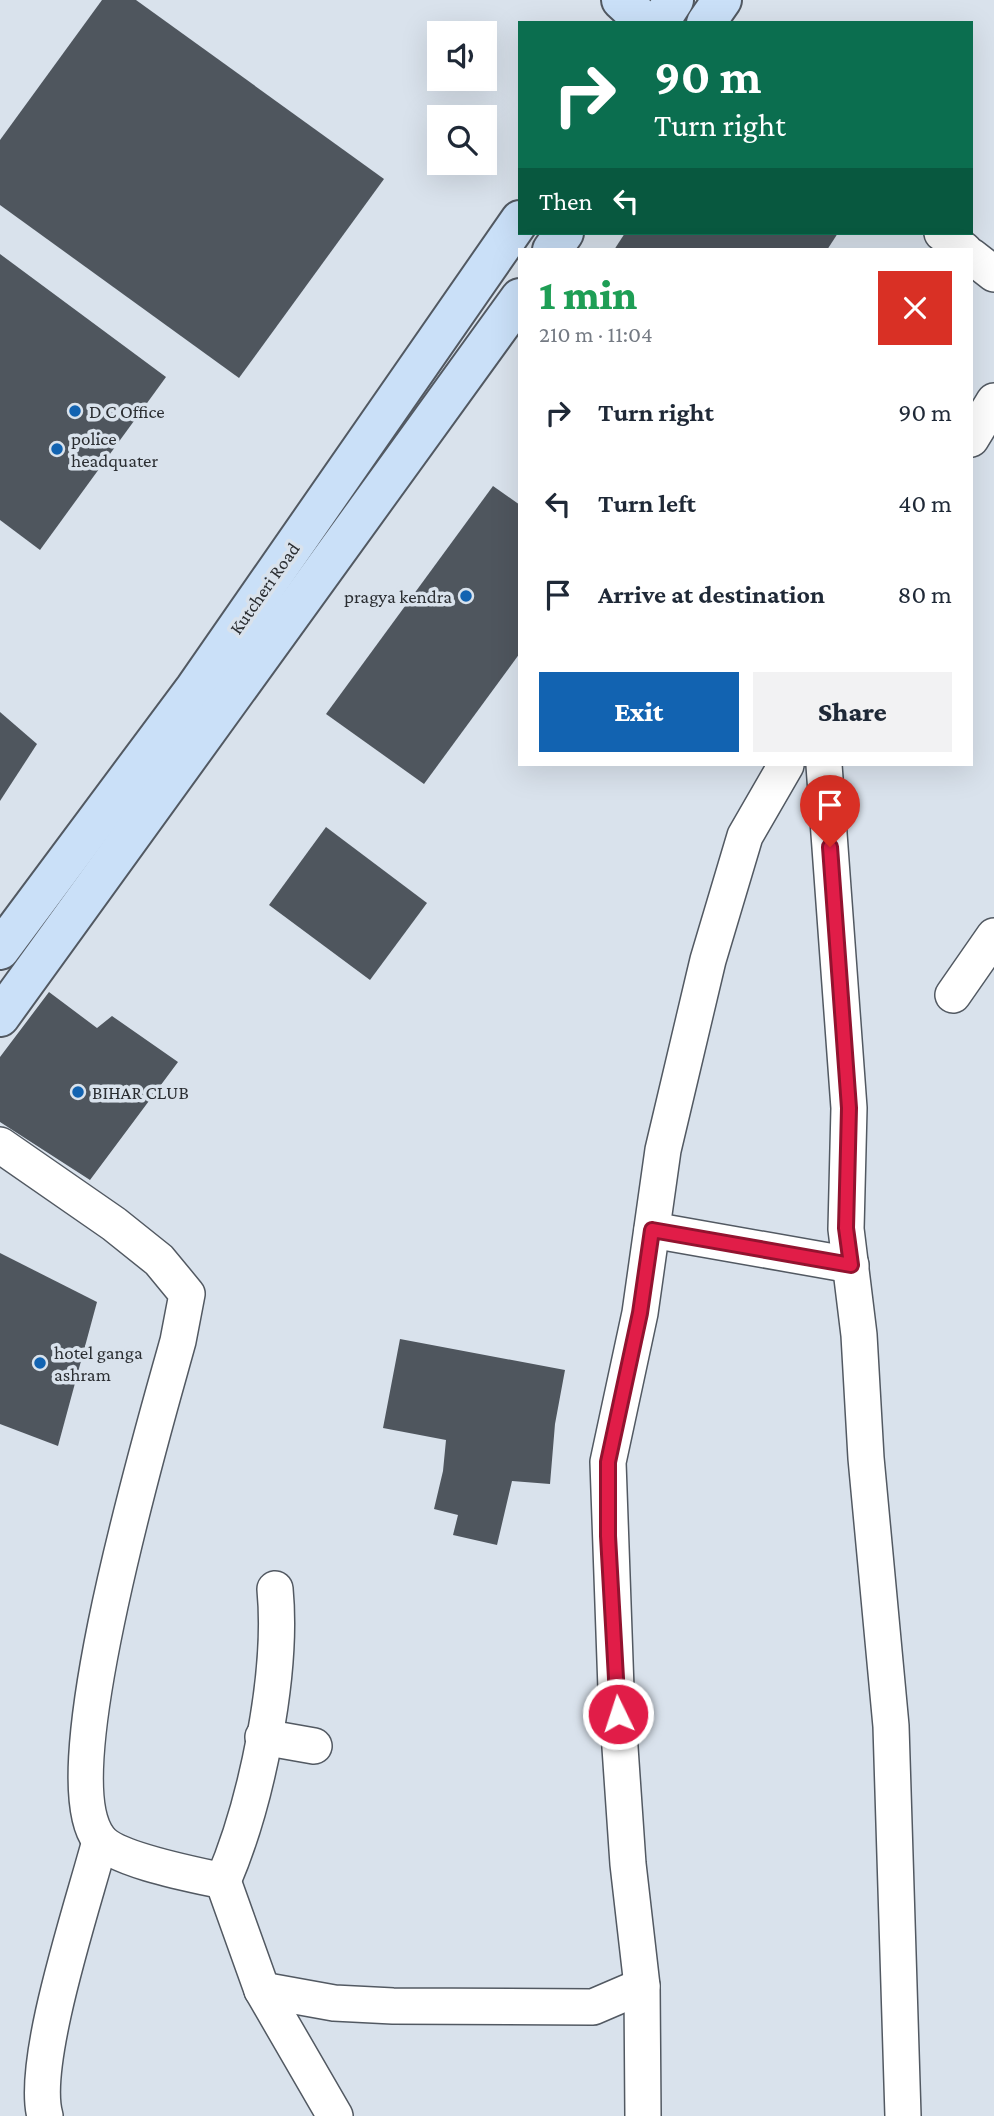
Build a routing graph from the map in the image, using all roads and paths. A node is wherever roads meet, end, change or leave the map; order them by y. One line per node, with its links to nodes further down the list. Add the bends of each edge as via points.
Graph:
1 (621, 0): 4 (main road)
2 (674, 0): 5 (main road)
3 (722, 0): 6 (main road)
4 (644, 21)
5 (660, 21)
6 (707, 21)
7 (518, 223): 18 (main road, Kutcheri Road, via 195,688)
8 (945, 235): 9 (street)
9 (961, 248)
10 (973, 258): 11 (street)
11 (994, 274)
12 (518, 301): 20 (main road)
13 (994, 401): 14 (street)
14 (973, 436)
15 (785, 766): 22 (street, via 745,836 708,960 663,1150)
16 (824, 766): 23 (street, via 849,1108 846,1228)
17 (994, 936): 19 (street)
18 (0, 950)
19 (953, 995)
20 (0, 1017)
21 (0, 1145): 27 (street, via 150,1252 187,1294 105,1622 88,1730 87,1796 92,1828)
22 (652, 1230): 23 (street); 29 (street, via 640,1313 608,1462 616,1689)
23 (851, 1265): 34 (street, via 891,1726)
24 (275, 1589): 25 (street, via 277,1651)
25 (263, 1737): 26 (street); 28 (street, via 237,1850)
26 (314, 1746)
27 (100, 1841): 28 (street, via 158,1866); 31 (street, via 47,2044)
28 (223, 1881): 30 (street)
29 (642, 1986): 30 (street, via 593,2007 369,2005); 33 (street)
30 (262, 1990): 32 (street)
31 (46, 2116)
32 (335, 2116)
33 (643, 2116)
34 (902, 2116)

